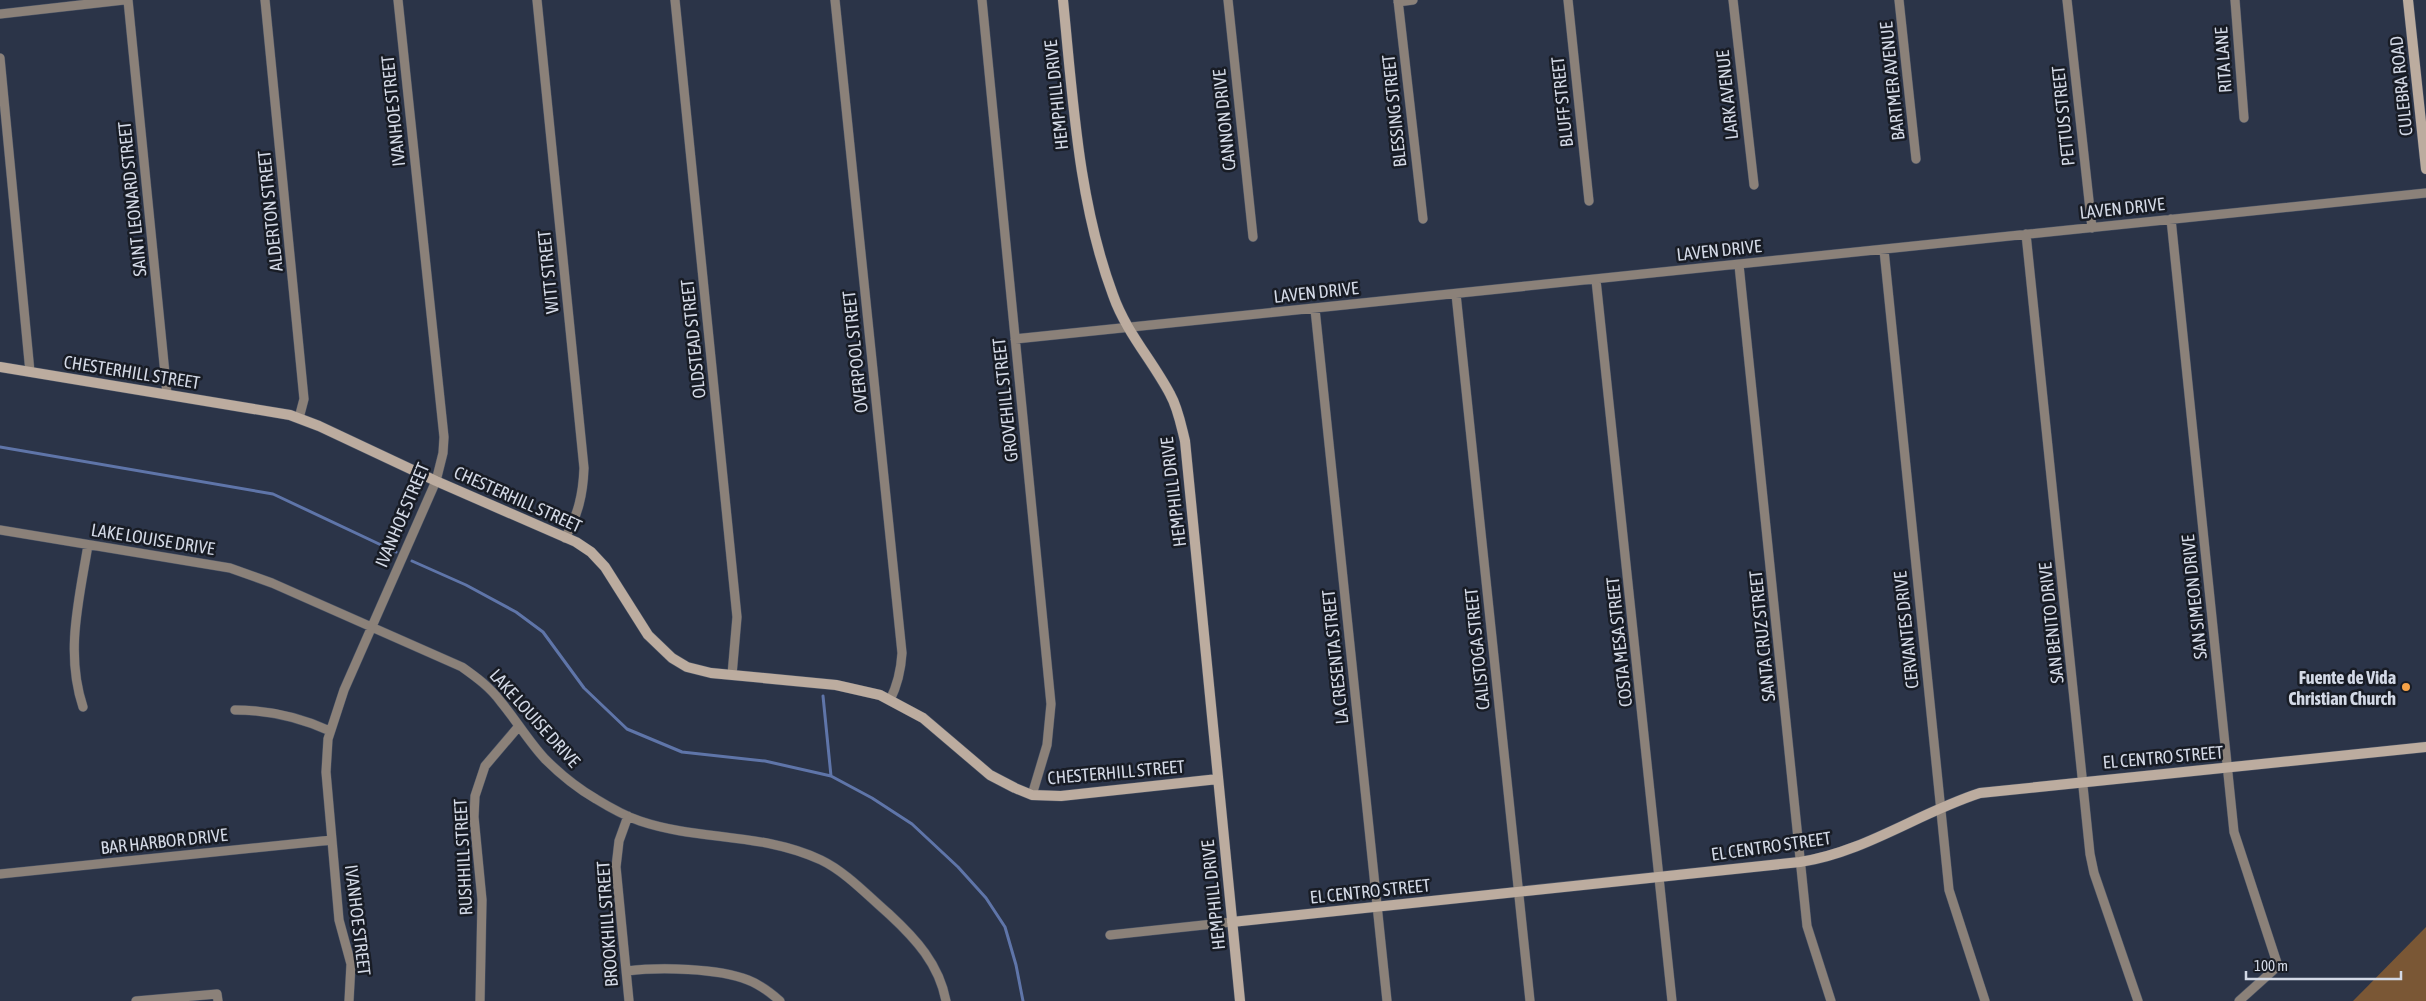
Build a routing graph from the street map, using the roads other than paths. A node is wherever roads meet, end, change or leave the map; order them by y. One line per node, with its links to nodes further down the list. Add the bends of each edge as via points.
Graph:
1 (126, 0): 18 (street); 41 (street, SAINT LEONARD STREET)
2 (266, 0): 42 (street, ALDERTON STREET, via 304,399)
3 (398, 0): 43 (street, IVANHOE STREET, via 444,437)
4 (537, 0): 45 (street, WITT STREET, via 584,468 581,503)
5 (675, 0): 48 (street, OLDSTEAD STREET, via 737,617)
6 (836, 0): 49 (street, OVERPOOL STREET, via 902,653 901,670)
7 (982, 0): 38 (street, GROVEHILL STREET)
8 (1063, 0): 37 (street, HEMPHILL DRIVE, via 1085,188 1107,278)
9 (1228, 0): 31 (street, CANNON DRIVE)
10 (1413, 0): 17 (street)
11 (1568, 0): 26 (street, BLUFF STREET)
12 (1733, 0): 24 (street, LARK AVENUE)
13 (1899, 0): 22 (street, BARTMER AVENUE)
14 (2067, 0): 29 (street, PETTUS STREET)
15 (2235, 0): 21 (street, RITA LANE)
16 (2408, 0): 23 (street, CULEBRA ROAD)
17 (1398, 1): 27 (street, BLESSING STREET)
18 (64, 4): 19 (street)
19 (0, 14)
20 (0, 58): 40 (street)
21 (2244, 118)
22 (1916, 159)
23 (2426, 169)
24 (1754, 185)
25 (2426, 193): 28 (street, LAVEN DRIVE)
26 (1589, 201)
27 (1423, 219)
28 (2171, 219): 29 (street, LAVEN DRIVE); 55 (street, SAN SIMEON DRIVE)
29 (2092, 228): 30 (street, LAVEN DRIVE)
30 (2026, 234): 32 (street, LAVEN DRIVE); 57 (street, SAN BENITO DRIVE)
31 (1253, 237)
32 (1884, 250): 33 (street, LAVEN DRIVE); 59 (street, CERVANTES DRIVE)
33 (1739, 265): 34 (street, LAVEN DRIVE); 62 (street, SANTA CRUZ STREET)
34 (1596, 280): 35 (street, LAVEN DRIVE); 64 (street, COSTA MESA STREET)
35 (1456, 294): 36 (street, LAVEN DRIVE); 65 (street, CALISTOGA STREET)
36 (1315, 309): 37 (street, LAVEN DRIVE); 66 (street, LA CRESENTA STREET)
37 (1128, 329): 38 (street, LAVEN DRIVE); 56 (street, HEMPHILL DRIVE, via 1170,393 1181,424)
38 (1015, 339): 58 (street, GROVEHILL STREET, via 1051,704 1048,745)
39 (0, 367): 40 (street, CHESTERHILL STREET)
40 (30, 372): 41 (street, CHESTERHILL STREET)
41 (167, 394): 42 (street, CHESTERHILL STREET)
42 (299, 418): 43 (street, CHESTERHILL STREET)
43 (436, 481): 45 (street, CHESTERHILL STREET); 47 (street, IVANHOE STREET)
44 (0, 530): 46 (street, LAKE LOUISE DRIVE)
45 (565, 538): 48 (street, CHESTERHILL STREET, via 591,552 605,567 648,635 672,658 695,670)
46 (88, 545): 47 (street, LAKE LOUISE DRIVE, via 230,568 272,583); 50 (street, via 73,646 76,681)
47 (370, 628): 52 (street, LAKE LOUISE DRIVE, via 462,667 500,700); 53 (street, IVANHOE STREET)
48 (732, 675): 49 (street, CHESTERHILL STREET, via 836,685)
49 (890, 700): 58 (street, CHESTERHILL STREET, via 923,718 990,775)
50 (83, 707)
51 (235, 710): 53 (street, via 277,712)
52 (519, 726): 60 (street, LAKE LOUISE DRIVE, via 545,758 575,785); 73 (street, RUSHHILL STREET, via 485,766 475,796 482,900)
53 (330, 731): 61 (street, IVANHOE STREET, via 326,772)
54 (2426, 747): 55 (street, EL CENTRO STREET)
55 (2228, 768): 57 (street, EL CENTRO STREET); 84 (street, SAN SIMEON DRIVE, via 2234,832 2278,966)
56 (1218, 779): 58 (street, CHESTERHILL STREET, via 1061,796); 67 (street, HEMPHILL DRIVE)
57 (2084, 781): 59 (street, EL CENTRO STREET, via 1980,793); 83 (street, SAN BENITO DRIVE, via 2094,873)
58 (1032, 794)
59 (1941, 808): 62 (street, EL CENTRO STREET, via 1863,845 1825,858); 82 (street, CERVANTES DRIVE, via 1949,890)
60 (628, 816): 69 (street, BROOKHILL STREET, via 619,841 616,867); 76 (street, LAKE LOUISE DRIVE, via 664,827 759,840 798,850 823,861 843,874 907,931 929,956)
61 (332, 840): 63 (street, BAR HARBOR DRIVE); 72 (street, IVANHOE STREET, via 339,920 351,964)
62 (1800, 862): 64 (street, EL CENTRO STREET); 81 (street, SANTA CRUZ STREET, via 1806,926)
63 (0, 874)
64 (1660, 877): 65 (street, EL CENTRO STREET); 80 (street, COSTA MESA STREET)
65 (1518, 891): 66 (street, EL CENTRO STREET); 79 (street, CALISTOGA STREET)
66 (1377, 906): 67 (street, EL CENTRO STREET); 78 (street, LA CRESENTA STREET)
67 (1232, 922): 68 (street, EL CENTRO STREET); 77 (street, HEMPHILL DRIVE)
68 (1110, 935)
69 (627, 971): 74 (street, BROOKHILL STREET); 75 (street, via 660,968 731,975 768,990)
70 (218, 997): 71 (street)
71 (136, 1001)
72 (349, 1001)
73 (480, 1001)
74 (629, 1001)
75 (780, 1001)
76 (946, 1001)
77 (1240, 1001)
78 (1387, 1001)
79 (1530, 1001)
80 (1672, 1001)
81 (1831, 1001)
82 (1985, 1001)
83 (2138, 1001)
84 (2239, 1001)

